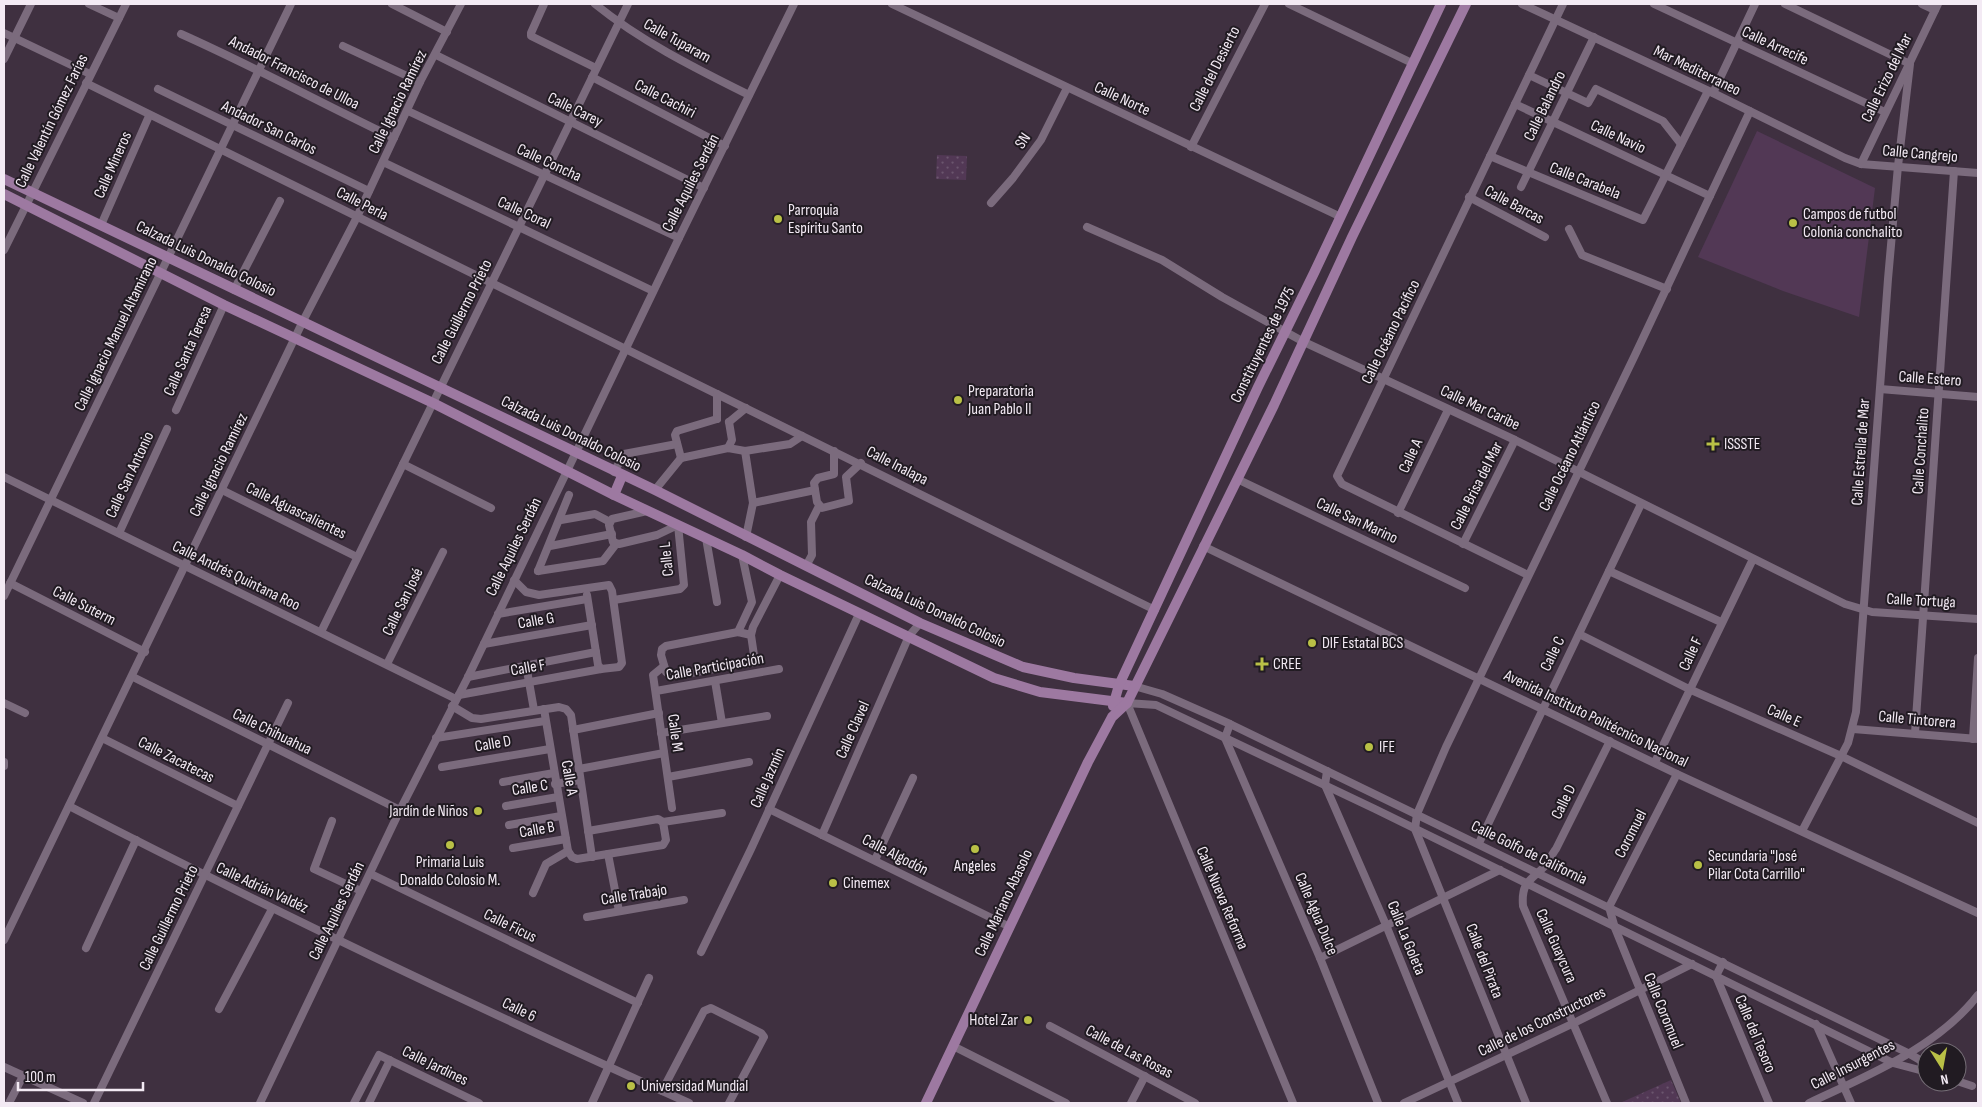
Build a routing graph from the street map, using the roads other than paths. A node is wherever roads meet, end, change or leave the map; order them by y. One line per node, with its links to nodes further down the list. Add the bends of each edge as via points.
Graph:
1 (31, 4): 30 (street)
2 (89, 4): 23 (street)
3 (126, 4): 23 (street, Calle Valentín Gómez Farías)
4 (291, 4): 38 (street, Calle Ignacio Manuel Altamirano)
5 (392, 4): 26 (street)
6 (461, 4): 26 (street, Calle Ignacio Ramírez)
7 (544, 4): 37 (street, via 531,36)
8 (595, 4): 25 (street, Calle Tuparam)
9 (628, 4): 25 (street, Calle Guillermo Prieto)
10 (794, 4): 48 (street, Calle Aquiles Serdán)
11 (892, 4): 44 (street, Calle Norte)
12 (1264, 4): 60 (street, Calle del Desierto)
13 (1289, 4): 35 (street)
14 (1441, 4): 35 (main road, Constituyentes de 1975)
15 (1466, 4): 101 (main road)
16 (1522, 4): 24 (street, Mar Mediterraneo)
17 (1563, 4): 24 (street, Calle Océano Pacífico)
18 (1654, 4): 31 (street, Calle Arrecife)
19 (1754, 4): 31 (street)
20 (1785, 4): 36 (street)
21 (1922, 4): 22 (street)
22 (1936, 7): 36 (street, Calle Erizo del Mar)
23 (119, 18): 39 (street, Calle Valentín Gómez Farías)
24 (1556, 19): 29 (street, Mar Mediterraneo); 40 (street, Calle Océano Pacífico)
25 (619, 23): 37 (street, Calle Guillermo Prieto); 48 (street, Calle Tuparam, via 686,63)
26 (447, 32): 33 (street, Calle Ignacio Ramírez)
27 (4, 33): 30 (street)
28 (181, 34): 38 (street, Andador Francisco de Ulloa)
29 (1594, 37): 46 (street, Mar Mediterraneo); 47 (street, Calle Balandro)
30 (14, 38): 34 (street); 39 (street)
31 (1736, 43): 46 (street); 52 (street, Calle Arrecife)
32 (343, 46): 42 (street)
33 (436, 56): 42 (street, Calle Ignacio Ramírez); 55 (street, Calle Carey)
34 (4, 58)
35 (1412, 63): 83 (main road, Constituyentes de 1975)
36 (1910, 64): 52 (street, Calle Erizo del Mar); 65 (street, Calle Estrella de Mar)
37 (596, 68): 41 (street, Calle Guillermo Prieto)
38 (260, 70): 56 (street, Calle Ignacio Manuel Altamirano); 57 (street, Andador Francisco de Ulloa, via 329,108)
39 (90, 74): 43 (street, Calle Valentín Gómez Farías)
40 (1529, 75): 47 (street); 49 (street, Calle Océano Pacífico)
41 (592, 77): 55 (street, Calle Guillermo Prieto); 59 (street, Calle Cachiri)
42 (420, 82): 50 (street, Calle Ignacio Ramírez)
43 (86, 83): 53 (street, Calle Perla); 75 (street, Calle Valentín Gómez Farías)
44 (1067, 88): 60 (street, Calle Norte); 80 (street, SN, via 1041,140)
45 (158, 89): 56 (street, Andador San Carlos)
46 (1710, 92): 51 (street, Mar Mediterraneo); 58 (street)
47 (1566, 93): 54 (street, Calle Balandro); 58 (street, via 1588,103 1596,89 1663,121)
48 (749, 95): 59 (street, Calle Aquiles Serdán)
49 (1515, 104): 54 (street, Calle Navio); 62 (street, Calle Océano Pacífico)
50 (408, 111): 57 (street, Calle Ignacio Ramírez); 70 (street, Calle Concha)
51 (1750, 111): 64 (street, Mar Mediterraneo); 77 (street, Calle Océano Atlántico)
52 (1885, 112): 64 (street, Calle Erizo del Mar)
53 (149, 116): 61 (street, Calle Perla); 84 (street, Calle Mineros)
54 (1552, 121): 67 (street, Calle Balandro); 69 (street, Calle Navio)
55 (569, 122): 70 (street, Calle Guillermo Prieto); 72 (street, Calle Carey)
56 (233, 125): 61 (street, Calle Ignacio Manuel Altamirano); 74 (street, Andador San Carlos)
57 (394, 138): 63 (street, Calle Ignacio Ramírez)
58 (1681, 144): 69 (street)
59 (725, 146): 72 (street, Calle Aquiles Serdán)
60 (1191, 147): 83 (street, Calle Norte)
61 (220, 151): 82 (street, Calle Perla); 91 (street, Calle Ignacio Manuel Altamirano)
62 (1490, 156): 67 (street, Calle Carabela); 78 (street, Calle Océano Pacífico)
63 (384, 162): 74 (street, Calle Ignacio Ramírez); 85 (street, Calle Coral)
64 (1860, 164): 65 (street, Calle Cangrejo)
65 (1898, 166): 66 (street, Calle Cangrejo); 105 (street, Calle Estrella de Mar)
66 (1954, 171): 68 (street, Calle Cangrejo); 107 (street, Calle Conchalito)
67 (1528, 173): 69 (street, Calle Carabela, via 1642,220); 73 (street, Calle Balandro)
68 (1978, 173)
69 (1665, 175): 77 (street, Calle Navio)
70 (544, 176): 85 (street, Calle Guillermo Prieto); 89 (street, Calle Concha)
71 (4, 179): 75 (main road, Calzada Luis Donaldo Colosio)
72 (704, 188): 89 (street, Calle Aquiles Serdán)
73 (1521, 188)
74 (368, 191): 82 (street, Calle Ignacio Ramírez)
75 (32, 192): 81 (street, Calle Valentín Gómez Farías); 84 (main road, Calzada Luis Donaldo Colosio)
76 (4, 194): 81 (main road, Calzada Luis Donaldo Colosio)
77 (1710, 196): 94 (street, Calle Océano Atlántico)
78 (1470, 197): 88 (street, Calle Barcas); 103 (street, Calle Océano Pacífico)
79 (280, 201): 95 (street)
80 (991, 203)
81 (26, 204): 90 (street, Calle Valentín Gómez Farías); 92 (main road, Calzada Luis Donaldo Colosio)
82 (357, 217): 93 (street, Calle Perla); 98 (street, Calle Ignacio Ramírez)
83 (1341, 217): 99 (main road, Constituyentes de 1975)
84 (101, 225): 91 (main road, Calzada Luis Donaldo Colosio)
85 (520, 226): 93 (street, Calle Guillermo Prieto); 96 (street, Calle Coral)
86 (1087, 227): 99 (street, Calle Mar Caribe, via 1162,260)
87 (1569, 229): 94 (street, via 1582,254)
88 (1545, 237)
89 (679, 238): 96 (street, Calle Aquiles Serdán)
90 (4, 250)
91 (169, 258): 92 (street, Calle Ignacio Manuel Altamirano); 95 (main road, Calzada Luis Donaldo Colosio)
92 (162, 272): 97 (main road, Calzada Luis Donaldo Colosio); 138 (street, Calle Ignacio Manuel Altamirano)
93 (492, 283): 102 (street, Calle Perla); 104 (street, Calle Guillermo Prieto)
94 (1666, 289): 127 (street, Calle Océano Atlántico)
95 (234, 290): 98 (main road, Calzada Luis Donaldo Colosio)
96 (653, 291): 102 (street, Calle Aquiles Serdán)
97 (224, 305): 100 (main road, Calzada Luis Donaldo Colosio); 111 (street, Calle Santa Teresa)
98 (303, 322): 100 (street, Calle Ignacio Ramírez); 104 (main road, Calzada Luis Donaldo Colosio)
99 (1286, 331): 101 (street, Calle Mar Caribe); 173 (main road, Constituyentes de 1975)
100 (296, 337): 109 (main road, Calzada Luis Donaldo Colosio); 133 (street, Calle Ignacio Ramírez)
101 (1304, 342): 103 (street, Calle Mar Caribe); 132 (main road)
102 (626, 349): 106 (street, Calle Inalapa); 122 (street, Calle Aquiles Serdán)
103 (1384, 377): 112 (street, Calle Mar Caribe); 144 (street, Calle Océano Pacífico, via 1337,476 1342,484)
104 (440, 387): 109 (street, Calle Guillermo Prieto); 122 (main road, Calzada Luis Donaldo Colosio)
105 (1880, 389): 107 (street, Calle Estero); 174 (street, Calle Estrella de Mar)
106 (717, 394): 110 (street, Calle Inalapa); 113 (street)
107 (1939, 394): 108 (street, Calle Estero); 177 (street, Calle Conchalito)
108 (1978, 397)
109 (433, 403): 124 (street, Calle Guillermo Prieto); 126 (main road, Calzada Luis Donaldo Colosio)
110 (746, 408): 114 (street); 116 (street, Calle Inalapa)
111 (176, 410)
112 (1448, 410): 117 (street, Calle Mar Caribe); 144 (street, Calle A)
113 (717, 419): 114 (street); 118 (street, via 676,431)
114 (729, 422): 119 (street, via 732,440)
115 (167, 429): 148 (street, Calle San Antonio)
116 (802, 436): 120 (street, via 790,444); 121 (street, Calle Inalapa)
117 (1515, 440): 127 (street, Calle Mar Caribe); 153 (street, Calle Brisa del Mar)
118 (677, 444): 123 (street); 128 (street, via 624,454)
119 (728, 448): 120 (street); 123 (street)
120 (745, 451): 139 (street)
121 (834, 451): 125 (street, Calle Inalapa); 129 (street)
122 (575, 453): 126 (street, Calle Aquiles Serdán); 128 (main road, Calzada Luis Donaldo Colosio)
123 (682, 458): 134 (street)
124 (403, 464): 142 (street); 158 (street, Calle Guillermo Prieto)
125 (861, 464): 131 (street); 173 (street, Calle Inalapa)
126 (567, 470): 137 (main road, Calzada Luis Donaldo Colosio); 165 (street, Calle Aquiles Serdán)
127 (1579, 473): 140 (street, Calle Mar Caribe); 164 (street, Calle Océano Atlántico)
128 (618, 474): 134 (main road, Calzada Luis Donaldo Colosio); 137 (main road)
129 (834, 474): 131 (street); 135 (street, via 816,480)
130 (4, 477): 138 (street, Calle Andrés Quintana Roo)
131 (846, 477): 141 (street, via 848,501)
132 (1238, 479): 155 (main road); 168 (street, Calle San Marino)
133 (222, 490): 158 (street, Calle Aguascalientes); 161 (street, Calle Ignacio Ramírez)
134 (655, 490): 150 (main road, Calzada Luis Donaldo Colosio)
135 (815, 490): 139 (street); 141 (street)
136 (569, 495): 145 (street)
137 (614, 495): 143 (main road, Calzada Luis Donaldo Colosio)
138 (50, 499): 148 (street, Calle Andrés Quintana Roo); 166 (street, Calle Ignacio Manuel Altamirano)
139 (753, 503): 150 (street)
140 (1641, 504): 159 (street, Calle Mar Caribe); 162 (street, Calle C)
141 (819, 506): 160 (street, via 811,522 812,555)
142 (491, 508)
143 (647, 511): 146 (street); 147 (main road, Calzada Luis Donaldo Colosio)
144 (1398, 513): 153 (street, Calle Océano Pacífico)
145 (561, 520): 146 (street, via 595,514); 154 (street)
146 (610, 522): 149 (street)
147 (678, 525): 151 (main road, Calzada Luis Donaldo Colosio); 152 (street, via 656,535); 171 (street, Calle L, via 684,585 680,589)
148 (119, 533): 161 (street, Calle Andrés Quintana Roo)
149 (612, 534): 152 (street); 154 (street)
150 (746, 536): 157 (main road); 160 (main road, Calzada Luis Donaldo Colosio)
151 (706, 538): 157 (main road, Calzada Luis Donaldo Colosio); 172 (street)
152 (616, 544): 154 (street, via 603,560 538,571)
153 (1463, 544): 164 (street, Calle Océano Pacífico)
154 (550, 546)
155 (1203, 546): 198 (street, Avenida Instituto Politécnico Nacional); 202 (main road)
156 (442, 552): 191 (street, Calle San José)
157 (742, 555): 163 (main road, Calzada Luis Donaldo Colosio); 183 (street, via 752,602)
158 (357, 557): 182 (street, Calle Guillermo Prieto)
159 (1753, 559): 174 (street, Calle Mar Caribe, via 1844,604); 179 (street, Calle F)
160 (806, 566): 180 (main road, Calzada Luis Donaldo Colosio)
161 (185, 567): 182 (street, Calle Andrés Quintana Roo); 188 (street, Calle Ignacio Ramírez)
162 (1609, 571): 179 (street); 184 (street, Calle C)
163 (780, 575): 176 (main road, Calzada Luis Donaldo Colosio); 185 (street)
164 (1528, 575): 198 (street, Calle Océano Atlántico)
165 (514, 580): 167 (street, via 526,592 539,595); 175 (street, Calle Aquiles Serdán)
166 (10, 583): 169 (street, Calle Ignacio Manuel Altamirano); 188 (street, Calle Suterm)
167 (585, 588): 170 (street); 171 (street, via 609,585)
168 (1465, 588)
169 (4, 596)
170 (587, 598): 175 (street); 181 (street)
171 (614, 600): 194 (street, Calle F, via 622,663 619,668)
172 (717, 602)
173 (1155, 610): 201 (main road, Constituyentes de 1975)
174 (1863, 610): 177 (street, Calle Tortuga); 220 (street, Calle Estrella de Mar)
175 (498, 614): 187 (street, Calle Aquiles Serdán)
176 (859, 614): 186 (main road, Calzada Luis Donaldo Colosio); 251 (street, Calle Jazmín)
177 (1923, 615): 178 (street, Calle Tortuga); 223 (street, Calle Conchalito)
178 (1978, 619)
179 (1721, 622): 203 (street, Calle F)
180 (920, 624): 186 (street, Calle Clavel); 201 (main road, Calzada Luis Donaldo Colosio, via 1022,666)
181 (592, 625): 187 (street, Calle G); 189 (street)
182 (321, 632): 191 (street, Calle Andrés Quintana Roo)
183 (738, 632): 185 (street); 193 (street, via 666,646 662,649)
184 (1579, 634): 203 (street, Calle E); 210 (street, Calle C)
185 (751, 635): 193 (street, via 755,662 669,675)
186 (909, 636): 206 (main road, Calzada Luis Donaldo Colosio, via 1017,687); 263 (street, Calle Clavel)
187 (484, 644): 197 (street, Calle Aquiles Serdán)
188 (145, 652): 196 (street, Calle Ignacio Ramírez)
189 (596, 652): 192 (street); 194 (street)
190 (1978, 658): 227 (street)
191 (388, 664): 205 (street, Calle Andrés Quintana Roo)
192 (526, 666): 197 (street); 200 (street)
193 (664, 666): 204 (street, Calle M, via 653,675)
194 (601, 669): 200 (street, Calle F)
195 (779, 670): 199 (street, Calle Participación)
196 (133, 676): 224 (street, Calle Ignacio Ramírez); 229 (street, Calle Chihuahua)
197 (468, 677): 205 (street, Calle Aquiles Serdán)
198 (1478, 678): 210 (street, Avenida Instituto Politécnico Nacional); 254 (street, Calle Océano Atlántico)
199 (715, 681): 204 (street, Calle Participación); 218 (street)
200 (529, 682): 205 (street, Calle F); 212 (street)
201 (1120, 685): 202 (main road, Calzada Luis Donaldo Colosio); 206 (main road, Constituyentes de 1975)
202 (1134, 686): 209 (main road); 219 (street, Calle Golfo de California, via 1162,694)
203 (1689, 690): 232 (street, Calle E); 234 (street, Calle F)
204 (656, 691): 214 (street, Calle M)
205 (456, 700): 212 (street, Calle Andrés Quintana Roo, via 472,718); 225 (street, Calle Aquiles Serdán)
206 (1113, 701): 209 (main road, Calzada Luis Donaldo Colosio); 216 (main road)
207 (4, 703): 213 (street)
208 (288, 703): 229 (street, Calle Guillermo Prieto)
209 (1127, 703): 216 (main road); 226 (street, Calle Golfo de California, via 1156,705); 335 (street, Calle Nueva Reforma)
210 (1542, 708): 228 (street, Avenida Instituto Politécnico Nacional); 266 (street, Calle C)
211 (544, 709): 212 (street, Calle Andrés Quintana Roo); 217 (street, Calle A); 221 (street, Calle Andrés Quintana Roo, via 566,709 571,715)
212 (534, 710)
213 (25, 713)
214 (659, 713): 221 (street); 222 (street, Calle M)
215 (767, 716): 218 (street)
216 (1112, 717): 287 (main road, Calle Mariano Abasolo)
217 (545, 721): 225 (street); 230 (street, Calle A)
218 (722, 723): 222 (street)
219 (1230, 724): 226 (street); 237 (street, Calle Golfo de California)
220 (1853, 728): 223 (street, Calle Tintorera); 232 (street, Calle Estrella de Mar)
221 (573, 730): 236 (street)
222 (661, 733): 231 (street, Calle M)
223 (1915, 733): 227 (street, Calle Tintorera)
224 (102, 738): 247 (street, Calle Ignacio Ramírez); 248 (street, Calle Zacatecas)
225 (436, 738): 252 (street, Calle Aquiles Serdán)
226 (1225, 738): 245 (street, Calle Golfo de California); 293 (street, Calle Agua Dulce)
227 (1976, 739)
228 (1610, 740): 234 (street, Avenida Instituto Politécnico Nacional); 273 (street, Calle D, via 1556,849)
229 (267, 745): 248 (street, Calle Guillermo Prieto); 252 (street, Calle Chihuahua)
230 (550, 749): 235 (street, Calle D); 238 (street, Calle A)
231 (664, 753): 236 (street); 240 (street, Calle M)
232 (1841, 756): 258 (street, Calle E); 262 (street, Calle Estrella de Mar)
233 (749, 762): 240 (street)
234 (1655, 762): 239 (street, Avenida Instituto Politécnico Nacional)
235 (442, 767)
236 (579, 769): 242 (street)
237 (1327, 770): 245 (street); 254 (street, Calle Golfo de California)
238 (554, 773): 243 (street); 244 (street, Calle A)
239 (1678, 774): 262 (street, Avenida Instituto Politécnico Nacional); 281 (street, Coromuel)
240 (668, 777): 250 (street, Calle M)
241 (914, 778): 271 (street)
242 (580, 780): 244 (street); 261 (street)
243 (502, 782)
244 (555, 784): 246 (street, Calle A)
245 (1325, 785): 260 (street, Calle Golfo de California); 286 (street, Calle La Goleta)
246 (558, 797): 249 (street, Calle C); 255 (street, Calle A)
247 (68, 806): 265 (street, Calle Adrián Valdéz); 290 (street, Calle Ignacio Ramírez)
248 (238, 806): 275 (street, Calle Guillermo Prieto)
249 (506, 806)
250 (672, 808)
251 (769, 809): 263 (street, Calle Algodón); 292 (street, Calle Jazmín)
252 (400, 810): 274 (street, Calle Aquiles Serdán)
253 (722, 813): 257 (street)
254 (1417, 814): 260 (street, Calle Océano Atlántico); 266 (street, Calle Golfo de California)
255 (562, 816): 259 (street); 264 (street, Calle A)
256 (332, 821): 277 (street, via 314,869)
257 (663, 822): 261 (street, via 658,819); 269 (street, via 665,844)
258 (1978, 823)
259 (510, 825)
260 (1415, 829): 272 (street, Calle Golfo de California); 279 (street, Calle del Pirata)
261 (588, 831): 270 (street)
262 (1802, 832): 284 (street, Avenida Instituto Politécnico Nacional)
263 (822, 835): 271 (street, Calle Algodón)
264 (566, 839): 267 (street, Calle B); 268 (street, Calle A)
265 (136, 840): 275 (street, Calle Adrián Valdéz); 291 (street)
266 (1479, 844): 273 (street, Calle Golfo de California)
267 (513, 848)
268 (568, 851): 270 (street, via 577,859); 278 (street, via 546,864)
269 (608, 854): 270 (street); 283 (street)
270 (592, 857)
271 (875, 860): 287 (street, Calle Algodón)
272 (1500, 870): 276 (street, Calle Golfo de California); 279 (street)
273 (1537, 872): 276 (street, Calle D); 281 (street, Calle Golfo de California)
274 (371, 874): 277 (street, Calle Aquiles Serdán); 300 (street, Calle Ficus)
275 (205, 876): 282 (street, Calle Adrián Valdéz); 323 (street, Calle Guillermo Prieto)
276 (1526, 883): 288 (street, Calle Golfo de California); 302 (street, Calle Guaycura, via 1522,894 1523,906)
277 (362, 891): 289 (street, Calle Aquiles Serdán)
278 (533, 893)
279 (1444, 897): 286 (street); 307 (street, Calle del Pirata)
280 (684, 900): 283 (street, Calle Trabajo)
281 (1609, 907): 288 (street, Calle Coromuel); 294 (street, Calle Golfo de California)
282 (272, 908): 289 (street, Calle Adrián Valdéz); 301 (street)
283 (619, 911): 285 (street, Calle Trabajo)
284 (1978, 913)
285 (587, 917)
286 (1386, 924): 293 (street); 316 (street, Calle La Goleta)
287 (1010, 927): 305 (main road, Calle Mariano Abasolo)
288 (1615, 928): 295 (street, Calle Golfo de California); 298 (street, Calle Coromuel)
289 (339, 938): 312 (street, Calle 6); 324 (street, Calle Aquiles Serdán)
290 (4, 940)
291 (86, 948)
292 (700, 952)
293 (1320, 958): 336 (street, Calle Agua Dulce)
294 (1723, 962): 296 (street); 306 (street, Calle Golfo de California)
295 (1692, 964): 296 (street, Calle Golfo de California); 298 (street, Calle de los Constructores)
296 (1716, 976): 303 (street, Calle Golfo de California); 342 (street, Calle del Tesoro)
297 (649, 978): 300 (street)
298 (1639, 988): 302 (street, Calle de los Constructores); 341 (street, Calle Coromuel)
299 (1978, 995): 306 (street, Calle Insurgentes, via 1943,1030)
300 (638, 1003): 312 (street)
301 (219, 1010)
302 (1574, 1023): 307 (street, Calle de los Constructores); 340 (street, Calle Guaycura)
303 (1816, 1024): 310 (street, Calle Golfo de California); 319 (street)
304 (1050, 1026): 315 (street, Calle de Las Rosas)
305 (953, 1046): 331 (main road, Calle Mariano Abasolo); 332 (street)
306 (1908, 1053): 308 (street, Calle Golfo de California); 310 (street, Calle Insurgentes)
307 (1506, 1056): 316 (street, Calle de los Constructores); 339 (street, Calle del Pirata)
308 (1917, 1058)
309 (390, 1060): 325 (street, Calle Jardines, via 379,1055); 326 (street); 327 (street, Calle Jardines)
310 (1893, 1063): 313 (street, Calle Golfo de California); 319 (street, Calle Insurgentes)
311 (4, 1067): 314 (street)
312 (608, 1068): 320 (street, Calle 6); 328 (street)
313 (1917, 1069)
314 (23, 1076): 321 (street); 322 (street)
315 (1145, 1076): 333 (street); 334 (street, Calle de Las Rosas)
316 (1448, 1081): 337 (street, Calle de los Constructores); 338 (street, Calle La Goleta)
317 (1967, 1084): 318 (street)
318 (1972, 1086)
319 (1844, 1087): 343 (street, Calle Insurgentes); 344 (street)
320 (662, 1091): 329 (street, Calle 6); 330 (street, via 704,1011 711,1008 762,1033 764,1037)
321 (9, 1103)
322 (83, 1103)
323 (94, 1103)
324 (260, 1103)
325 (354, 1103)
326 (370, 1103)
327 (479, 1103)
328 (592, 1103)
329 (690, 1103)
330 (729, 1103)
331 (926, 1103)
332 (1066, 1103)
333 (1131, 1103)
334 (1196, 1103)
335 (1293, 1103)
336 (1378, 1103)
337 (1404, 1103)
338 (1458, 1103)
339 (1526, 1103)
340 (1607, 1103)
341 (1686, 1103)
342 (1769, 1103)
343 (1809, 1103)
344 (1851, 1103)

